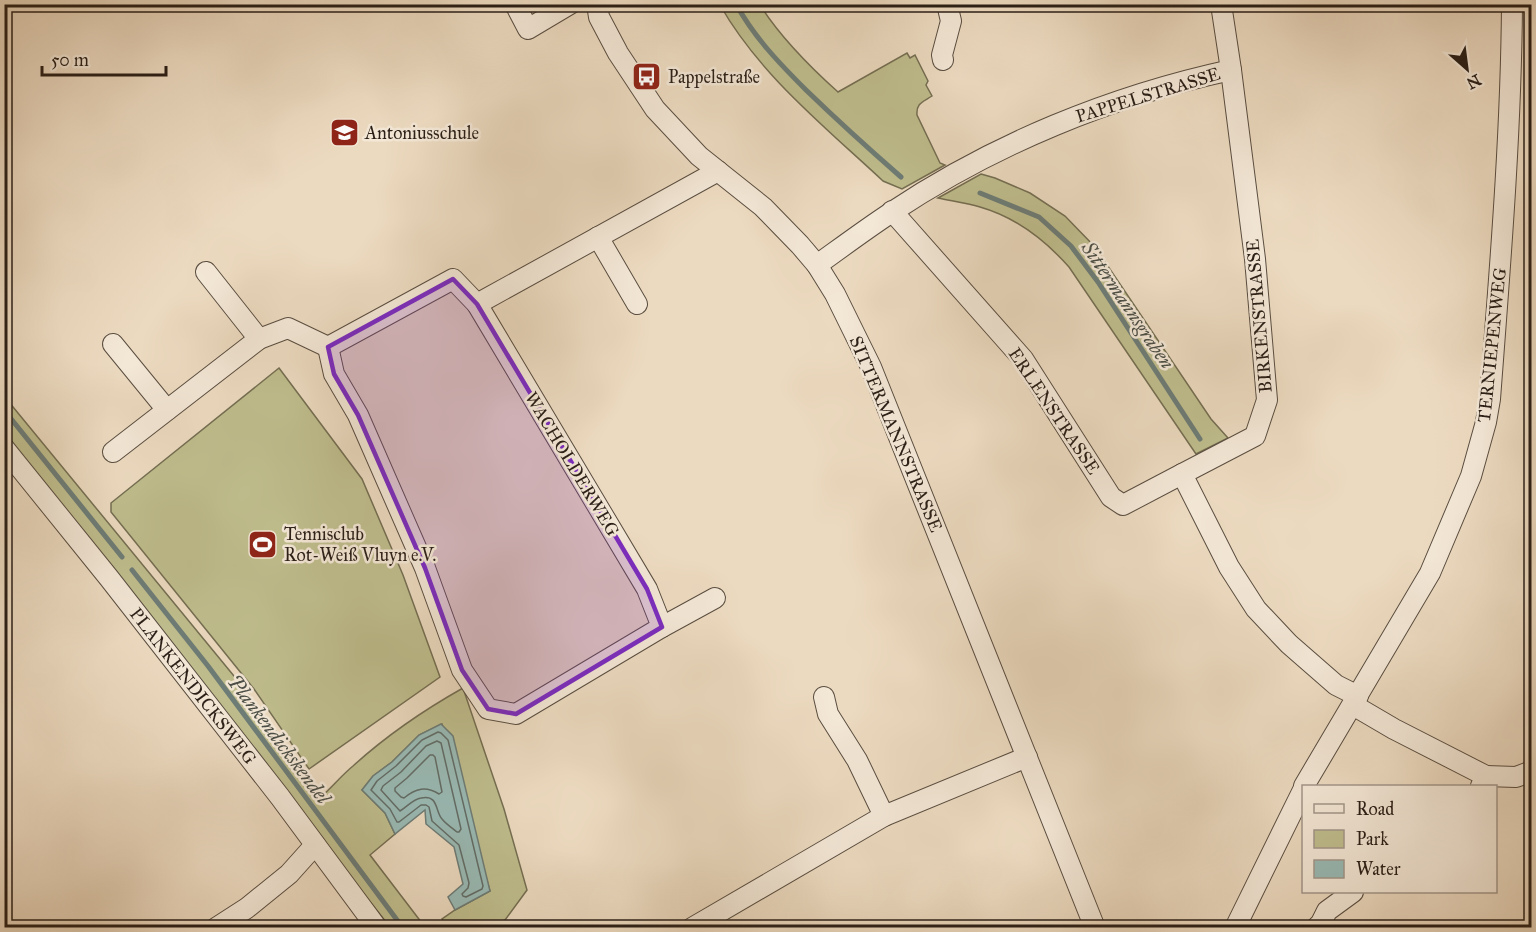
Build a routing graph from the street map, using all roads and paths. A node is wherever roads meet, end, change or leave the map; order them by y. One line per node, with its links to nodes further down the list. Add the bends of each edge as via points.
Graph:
1 (515, 4): 2 (street, via 528,29)
2 (570, 4)
3 (597, 4): 9 (street, SITTERMANNSTRASSE, via 618,53 656,109)
4 (947, 4): 7 (street, via 951,21)
5 (1221, 4): 8 (street, BIRKENSTRASSE)
6 (1512, 4): 26 (street, TERNIEPENWEG, via 1502,242 1486,422 1471,476 1430,573)
7 (943, 60)
8 (1231, 70): 10 (street, PAPPELSTRASSE, via 1103,106 1023,139); 22 (street, BIRKENSTRASSE, via 1255,259 1267,400 1255,436)
9 (718, 171): 11 (street); 12 (street, SITTERMANNSTRASSE, via 763,207)
10 (892, 211): 12 (street, PAPPELSTRASSE); 22 (street, ERLENSTRASSE, via 1023,359 1111,497 1123,505)
11 (598, 237): 14 (street); 15 (street)
12 (817, 265): 27 (street, SITTERMANNSTRASSE, via 871,367)
13 (206, 272): 16 (street)
14 (477, 304): 18 (street, WACHOLDERWEG, via 453,279); 24 (street, WACHOLDERWEG, via 647,589)
15 (637, 304)
16 (260, 339): 18 (street, via 288,328); 19 (street)
17 (113, 344): 19 (street)
18 (328, 347): 24 (street, via 334,374 358,415 421,560 462,670 488,710 516,714)
19 (167, 411): 21 (street)
20 (4, 448): 33 (street, PLANKENDICKSWEG, via 124,596)
21 (113, 452)
22 (1182, 474): 26 (street, via 1228,567 1256,609 1289,645)
23 (714, 598): 24 (street)
24 (662, 627)
25 (824, 697): 32 (street, via 828,714 857,760)
26 (1355, 701): 29 (street, via 1394,729); 30 (street, TERNIEPENWEG)
27 (1027, 757): 32 (street); 38 (street, SITTERMANNSTRASSE)
28 (1532, 771): 29 (street)
29 (1483, 781)
30 (1305, 785)
31 (1302, 791): 39 (street, TERNIEPENWEG)
32 (884, 816): 37 (street)
33 (315, 845): 35 (street, via 289,874); 36 (street, PLANKENDICKSWEG)
34 (1350, 893): 40 (street, via 1327,911)
35 (216, 927)
36 (377, 927)
37 (692, 927)
38 (1095, 927)
39 (1235, 927)
40 (1316, 927)

